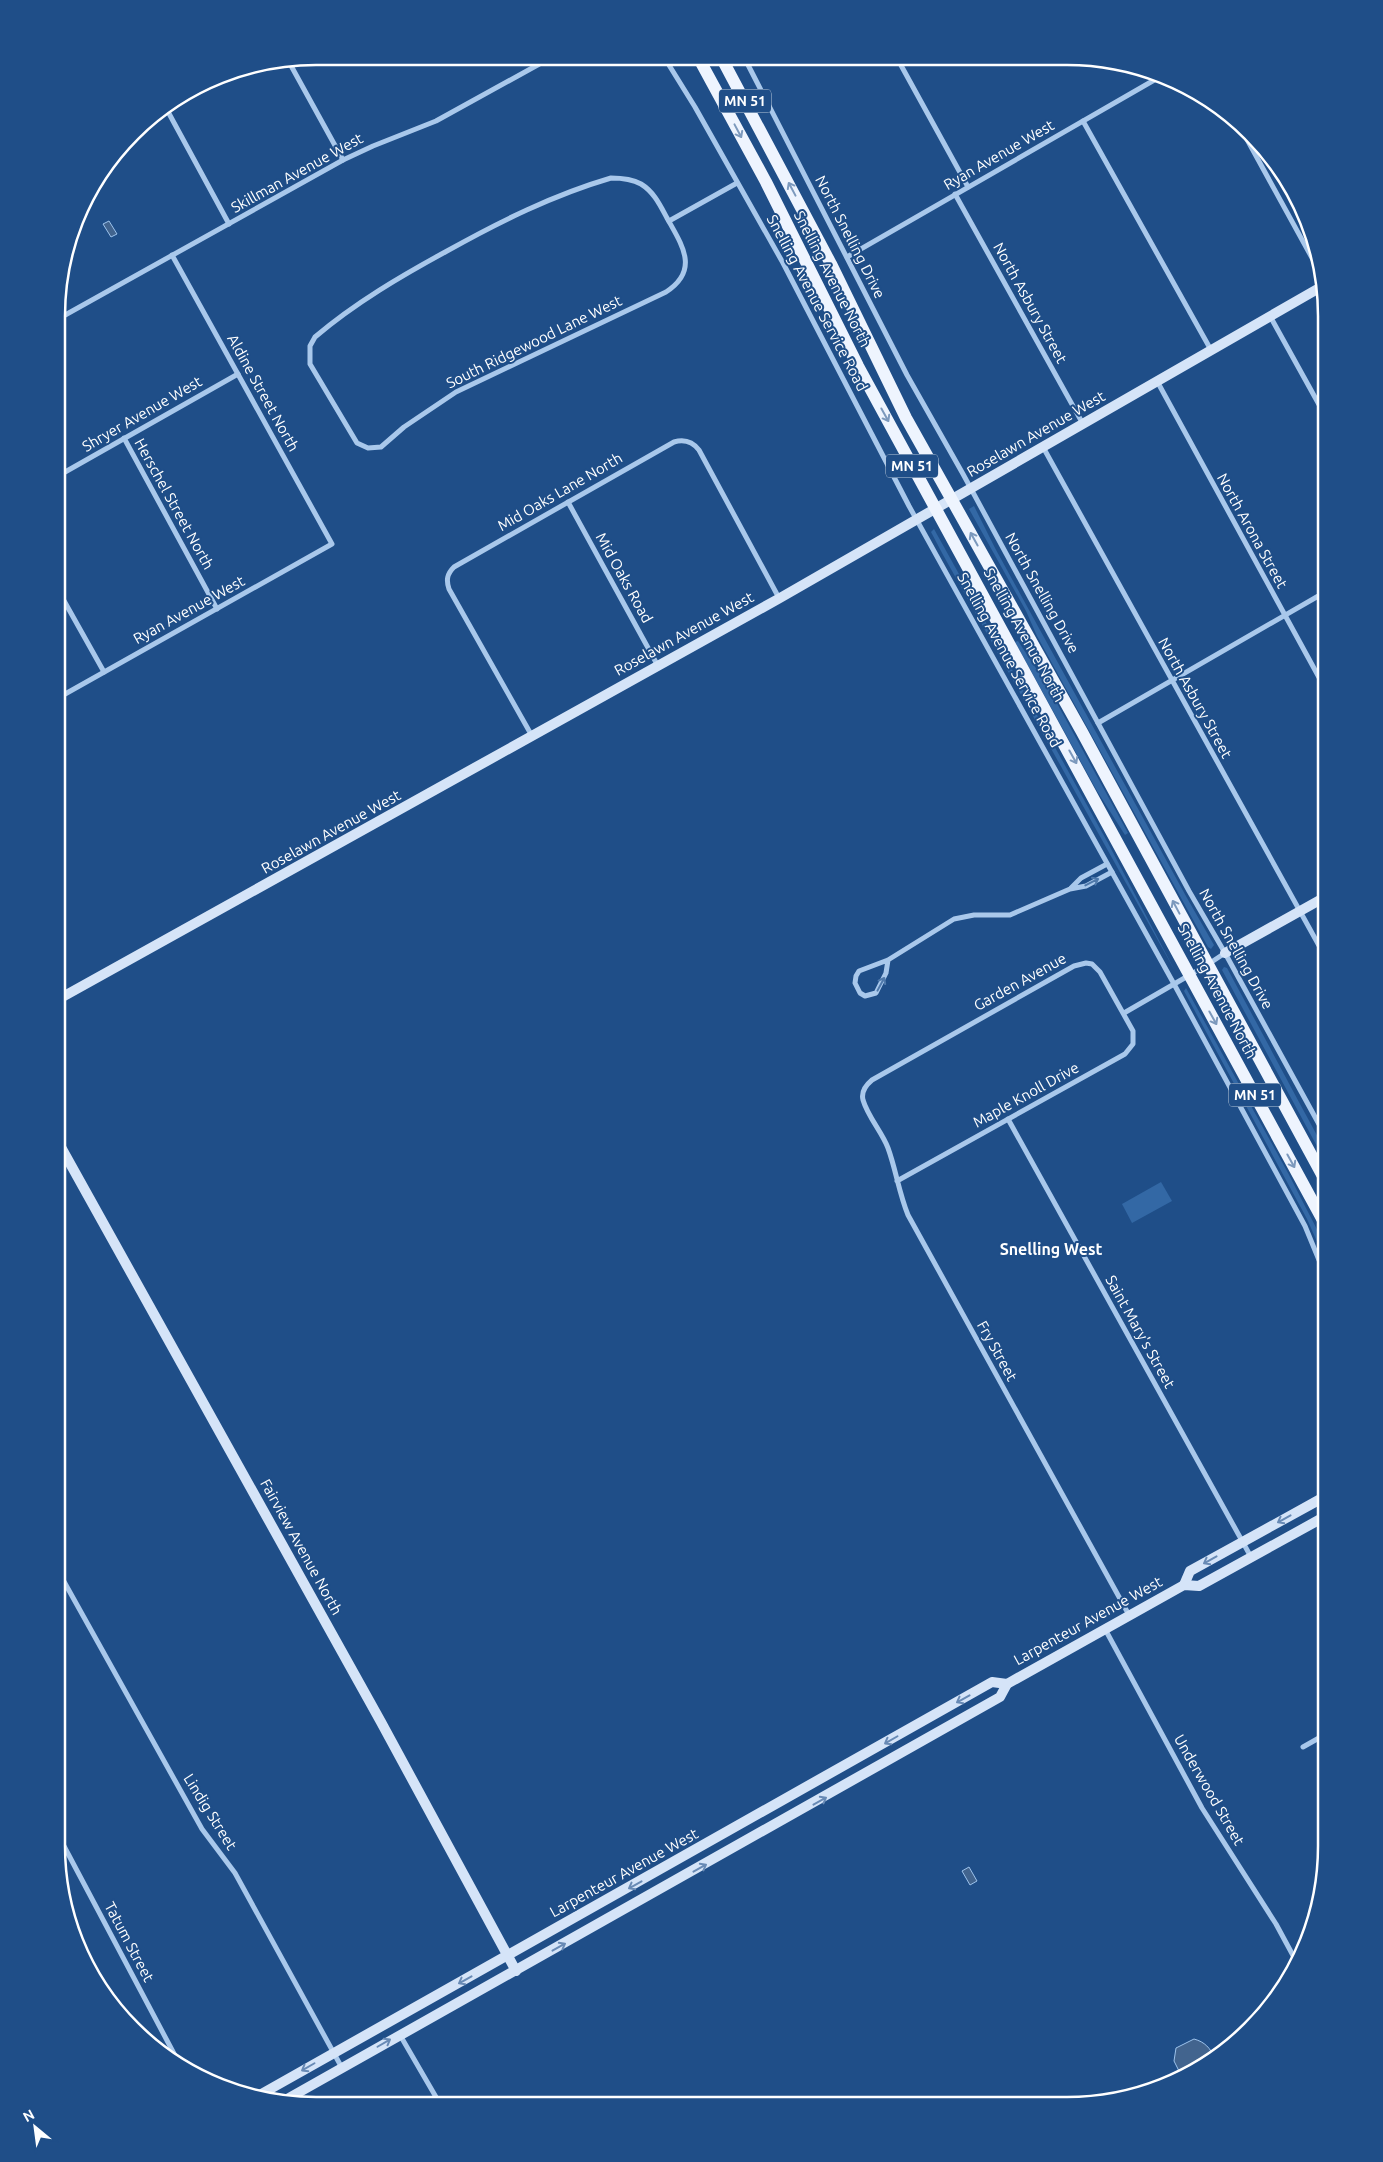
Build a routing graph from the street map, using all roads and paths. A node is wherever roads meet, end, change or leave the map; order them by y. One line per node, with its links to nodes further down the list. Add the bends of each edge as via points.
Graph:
1 (538, 65): 12 (street, Skillman Avenue West, via 436,121)
2 (669, 65): 13 (street, Snelling Avenue Service Road)
3 (702, 65): 35 (main road, Snelling Avenue North / MN 51, one-way to 35)
4 (725, 65): 33 (main road, Snelling Avenue North / MN 51, one-way to 4, via 906,418 831,264)
5 (748, 65): 20 (street, North Snelling Drive)
6 (901, 65): 14 (street)
7 (292, 66): 12 (street)
8 (1154, 80): 10 (street, Ryan Avenue West)
9 (169, 113): 17 (street)
10 (1083, 121): 14 (street, Ryan Avenue West); 24 (street)
11 (1248, 141): 18 (street)
12 (344, 160): 17 (street, Skillman Avenue West)
13 (737, 183): 16 (street); 36 (street, Snelling Avenue Service Road)
14 (968, 187): 15 (street, Ryan Avenue West)
15 (956, 194): 20 (street, Ryan Avenue West); 28 (street, North Asbury Street)
16 (669, 221): 16 (street, South Ridgewood Lane West, via 647,188 621,178 602,181 524,210 406,274 320,333 308,351 310,364 357,443 368,448 381,447 404,427 456,392 674,287 683,274 686,261)
17 (229, 224): 19 (street, Skillman Avenue West)
18 (1310, 254)
19 (172, 255): 22 (street, Skillman Avenue West); 25 (street, Aldine Street North)
20 (847, 257): 32 (street, North Snelling Drive, via 907,375)
21 (1316, 290): 23 (street, Roselawn Avenue West)
22 (65, 315)
23 (1270, 316): 24 (street, Roselawn Avenue West); 27 (street)
24 (1211, 350): 26 (street, Roselawn Avenue West)
25 (238, 374): 29 (street, Shryer Avenue West); 37 (street, Aldine Street North)
26 (1157, 382): 28 (street, Roselawn Avenue West); 42 (street, North Arona Street)
27 (1318, 403)
28 (1083, 425): 30 (street, Roselawn Avenue West)
29 (124, 438): 31 (street, Shryer Avenue West); 41 (street, Herschel Street North)
30 (1043, 447): 32 (street, Roselawn Avenue West); 46 (street, North Asbury Street)
31 (65, 472)
32 (971, 489): 33 (street, Roselawn Avenue West); 48 (street, North Snelling Drive)
33 (952, 499): 35 (street, Roselawn Avenue West); 58 (main road, Snelling Avenue North / MN 51, one-way to 33)
34 (568, 502): 39 (street, Mid Oaks Lane North, via 674,442 692,443 699,450); 43 (street, Mid Oaks Road); 49 (street, Mid Oaks Lane North, via 454,567 447,580)
35 (936, 509): 36 (street, Roselawn Avenue West); 59 (main road, Snelling Avenue North / MN 51, one-way to 59)
36 (917, 519): 39 (street, Roselawn Avenue West); 50 (street, Snelling Avenue Service Road)
37 (332, 544): 41 (street, Ryan Avenue West)
38 (1318, 596): 42 (street)
39 (780, 598): 43 (street, Roselawn Avenue West)
40 (65, 602): 44 (street)
41 (217, 609): 44 (street, Ryan Avenue West)
42 (1284, 615): 45 (street, North Arona Street); 46 (street)
43 (658, 666): 49 (street, Roselawn Avenue West)
44 (104, 672): 47 (street, Ryan Avenue West)
45 (1318, 676)
46 (1171, 680): 48 (street); 54 (street, North Asbury Street)
47 (65, 694)
48 (1098, 723): 56 (street, North Snelling Drive)
49 (532, 736): 61 (street, Roselawn Avenue West)
50 (1107, 864): 51 (street, Snelling Avenue Service Road); 52 (street, via 1081,878)
51 (1112, 872): 52 (street, one-way to 51, via 1086,886); 60 (street, Snelling Avenue Service Road)
52 (1070, 889): 57 (street, via 1010,915 974,915 954,919)
53 (1318, 901): 54 (street)
54 (1300, 911): 55 (street, North Asbury Street); 56 (street)
55 (1318, 945)
56 (1225, 952): 58 (street); 65 (street, North Snelling Drive)
57 (888, 960): 57 (street, one-way to 57, via 859,971 855,983 860,993 865,996 876,993 886,973)
58 (1207, 965): 59 (street); 67 (main road, Snelling Avenue North / MN 51)
59 (1190, 975): 60 (street); 69 (main road, Snelling Avenue North / MN 51, one-way to 69)
60 (1174, 984): 62 (street); 70 (street, Snelling Avenue Service Road, via 1305,1226)
61 (65, 996)
62 (1124, 1012): 63 (street, Garden Avenue, via 1097,968 1080,963 872,1080); 64 (street, Maple Knoll Drive, via 1134,1037 1130,1050)
63 (863, 1090): 68 (street, Fry Street, via 863,1099 888,1147)
64 (1008, 1119): 68 (street, Maple Knoll Drive); 73 (street, Saint Mary's Street)
65 (1318, 1122)
66 (65, 1154): 86 (street, Fairview Avenue North)
67 (1318, 1167)
68 (897, 1181): 77 (street, Fry Street, via 903,1203 919,1235)
69 (1318, 1211)
70 (1318, 1258)
71 (1318, 1500): 73 (street, Larpenteur Avenue West, one-way to 73)
72 (1318, 1520): 74 (street, Larpenteur Avenue West)
73 (1242, 1542): 74 (street, Saint Mary's Street); 76 (street, Larpenteur Avenue West, one-way to 76, via 1190,1571)
74 (1251, 1557): 76 (street, Larpenteur Avenue West, via 1199,1586)
75 (65, 1583): 89 (street, Lindig Street, via 202,1829 235,1873)
76 (1184, 1585): 77 (street, Larpenteur Avenue West)
77 (1129, 1616): 78 (street, Larpenteur Avenue West)
78 (1105, 1630): 79 (street, Larpenteur Avenue West); 85 (street, Underwood Street, via 1202,1808)
79 (1007, 1684): 82 (street, Larpenteur Avenue West, one-way to 82, via 992,1682); 83 (street, Larpenteur Avenue West, one-way to 79, via 1000,1697)
80 (1318, 1739): 81 (street)
81 (1303, 1747)
82 (769, 1809): 83 (street); 86 (street, Larpenteur Avenue West, one-way to 86)
83 (778, 1824): 87 (street, Larpenteur Avenue West, one-way to 83)
84 (65, 1847): 90 (street, Tatum Street)
85 (1293, 1955)
86 (508, 1956): 87 (street, Fairview Avenue North); 89 (street, Larpenteur Avenue West, one-way to 89)
87 (516, 1971): 88 (street, Larpenteur Avenue West)
88 (400, 2034): 91 (street, Larpenteur Avenue West, one-way to 88); 94 (street)
89 (334, 2052): 91 (street, Lindig Street); 92 (street, Larpenteur Avenue West, one-way to 92)
90 (174, 2053)
91 (342, 2068): 93 (street, Larpenteur Avenue West)
92 (265, 2092)
93 (293, 2096)
94 (436, 2097)

